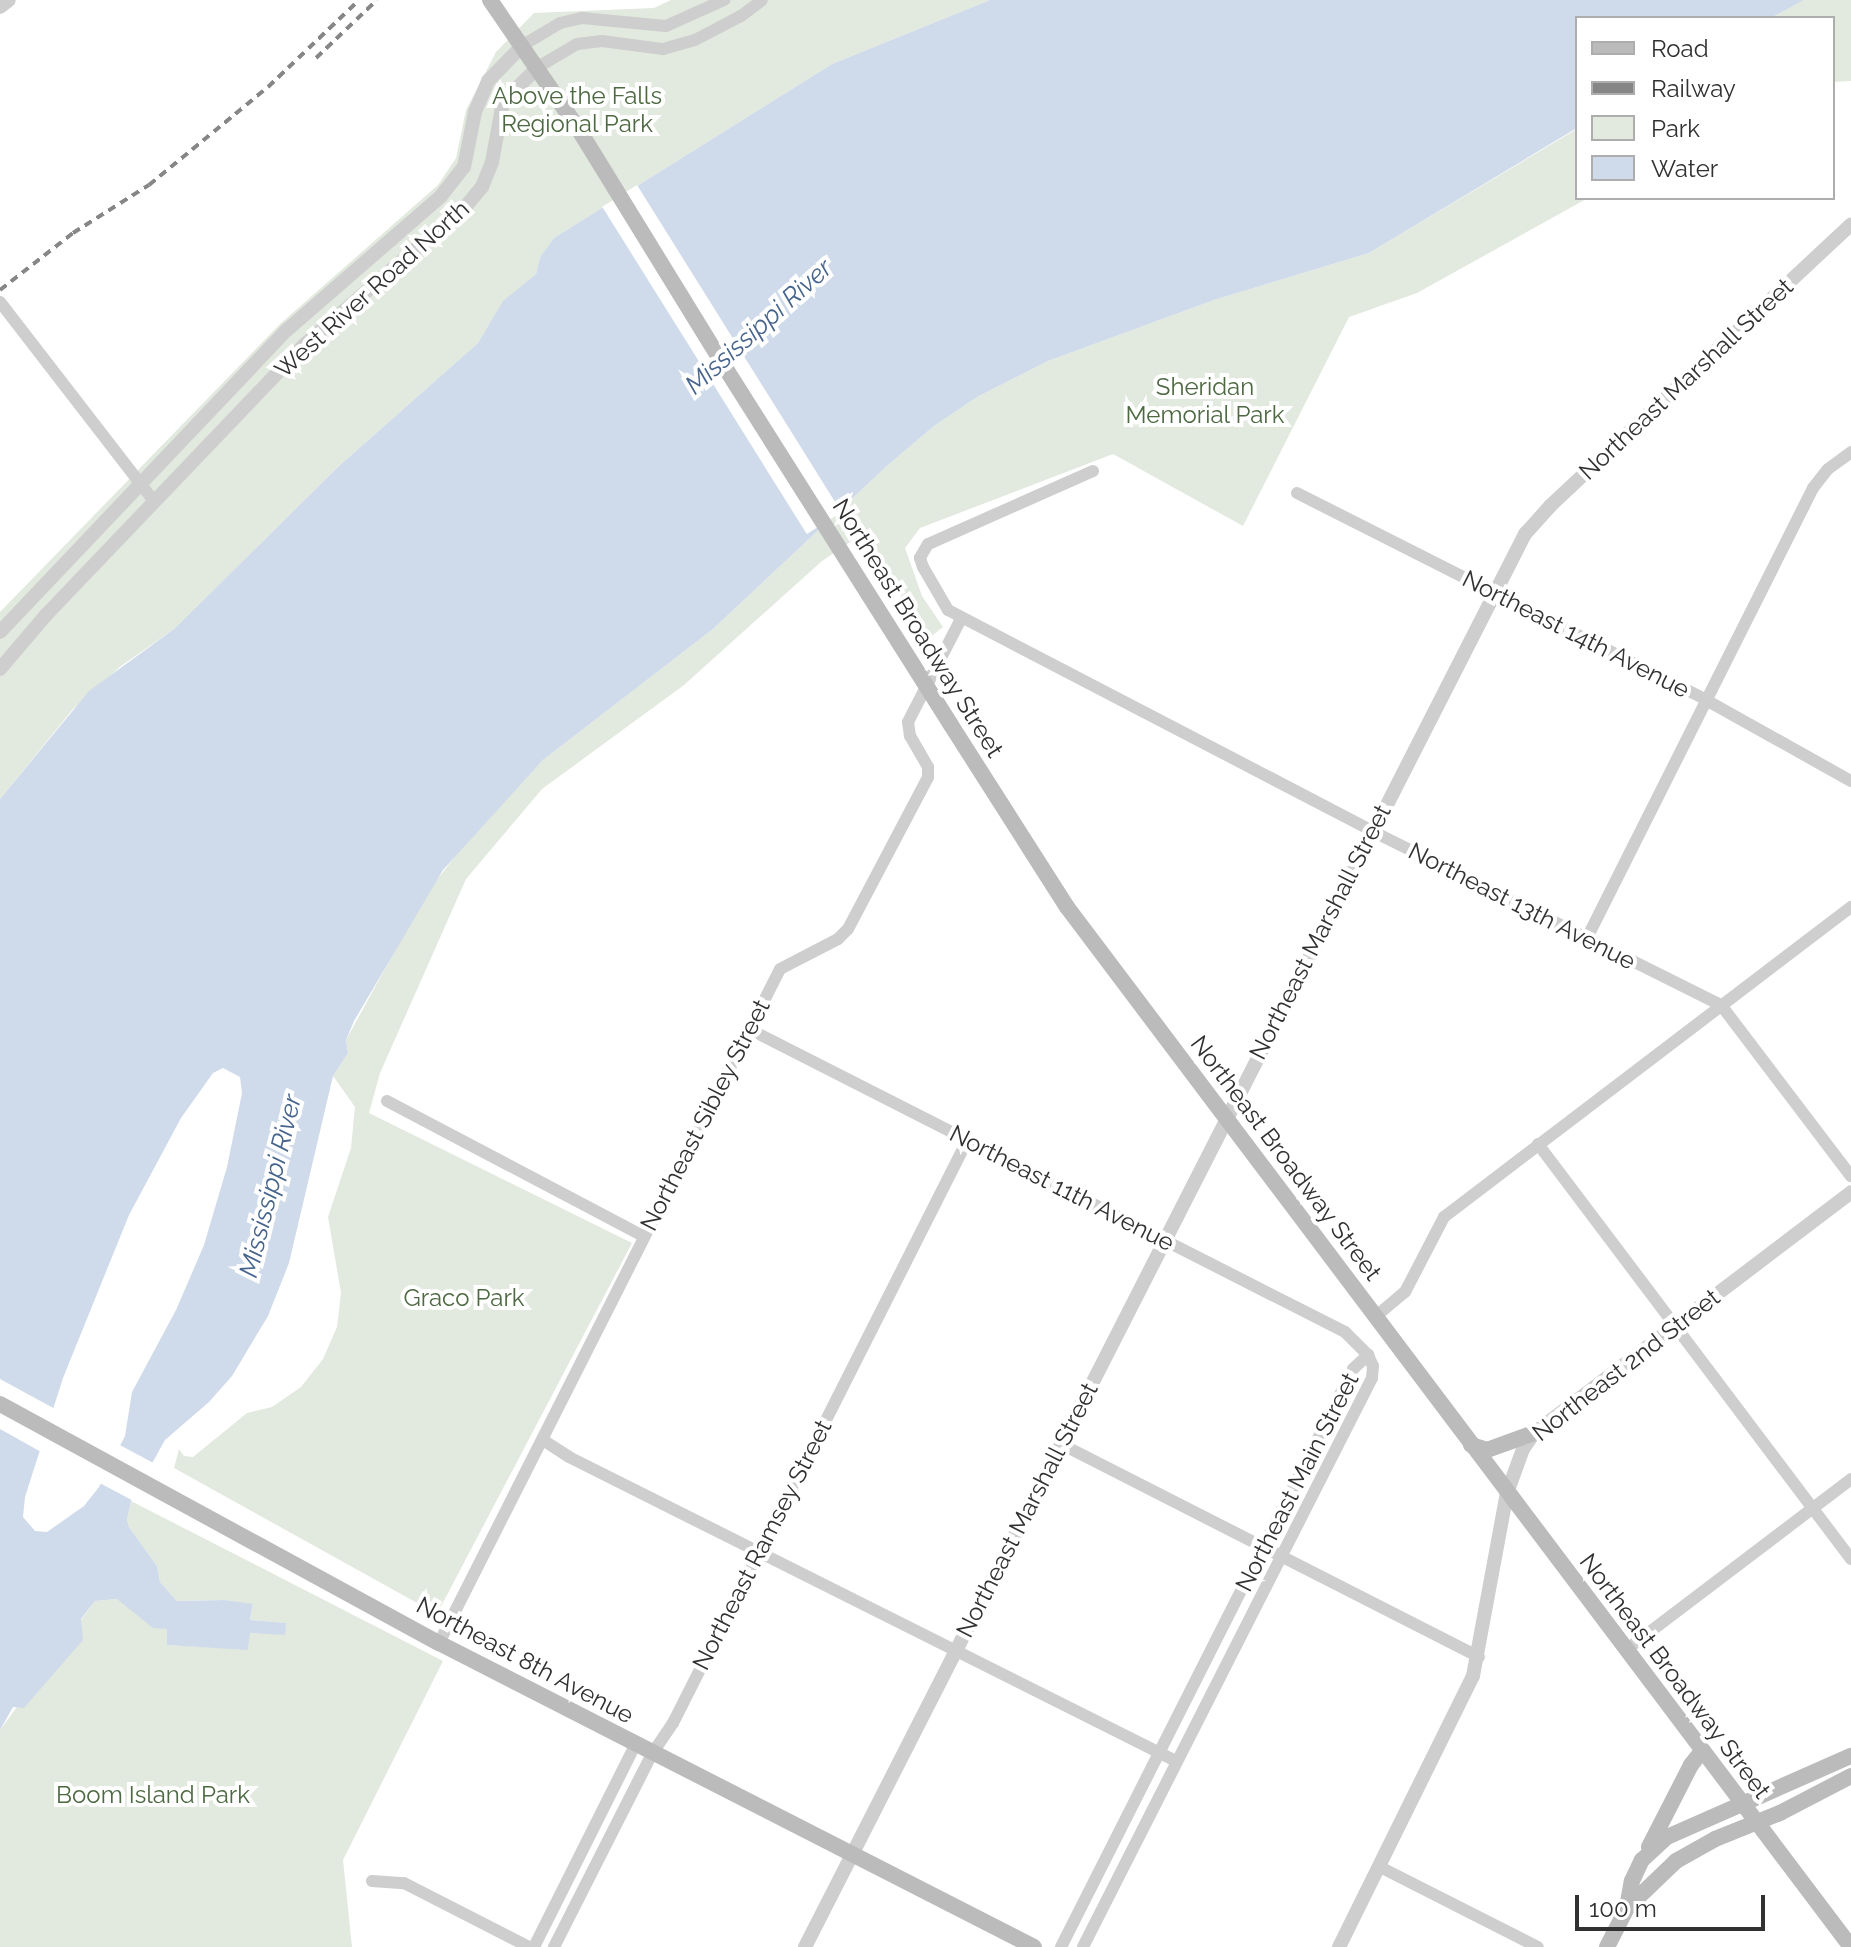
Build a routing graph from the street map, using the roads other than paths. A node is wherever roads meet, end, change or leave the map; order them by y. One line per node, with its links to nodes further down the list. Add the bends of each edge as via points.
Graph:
1 (9, 0): 5 (street)
2 (490, 0): 6 (main road, Northeast Broadway Street)
3 (724, 0): 6 (street, West River Road North, via 666,26 582,18 560,23)
4 (762, 0): 7 (street, West River Road North, via 695,40 663,49 602,41 577,44)
5 (0, 7)
6 (523, 45): 7 (main road, Northeast Broadway Street); 12 (street, West River Road North, via 488,81 475,112 464,167 441,196 287,330)
7 (538, 67): 14 (street, West River Road North, via 503,102 492,162 482,187 466,206 303,346); 27 (main road, Northeast Broadway Street, bridge, via 1067,907)
8 (1851, 224): 15 (street, Northeast Marshall Street, via 1536,519)
9 (0, 302): 12 (street)
10 (1851, 452): 19 (street, via 1813,488)
11 (1093, 471): 16 (street, via 928,544 920,558 927,578 948,610)
12 (140, 483): 14 (street); 17 (street, West River Road North)
13 (1297, 493): 15 (street, Northeast 14th Avenue)
14 (154, 501): 18 (street, West River Road North)
15 (1494, 593): 19 (street, Northeast 14th Avenue); 21 (street, Northeast Marshall Street)
16 (961, 619): 21 (street, Northeast 13th Avenue); 25 (street, Northeast Sibley Street, via 908,722 928,777 848,929 780,969)
17 (0, 632)
18 (0, 669)
19 (1706, 700): 20 (street, Northeast 14th Avenue); 23 (street)
20 (1851, 781)
21 (1372, 831): 23 (street, Northeast 13th Avenue); 27 (street, Northeast Marshall Street)
22 (1851, 907): 24 (street)
23 (1587, 938): 24 (street, Northeast 13th Avenue)
24 (1721, 1005): 29 (street); 30 (street, Northeast 13th Avenue)
25 (749, 1029): 28 (street, Northeast 11th Avenue); 32 (street, Northeast Sibley Street)
26 (387, 1101): 32 (street)
27 (1225, 1118): 33 (street, Northeast Marshall Street); 34 (main road, Northeast Broadway Street)
28 (967, 1141): 33 (street, Northeast 11th Avenue); 46 (street, Northeast Ramsey Street)
29 (1538, 1144): 34 (street, via 1444,1217 1405,1292); 35 (street)
30 (1851, 1176)
31 (1851, 1192): 35 (street, Northeast 2nd Street)
32 (643, 1236): 39 (street, Northeast Sibley Street)
33 (1164, 1239): 36 (street, Northeast 11th Avenue, via 1345,1332); 40 (street, Northeast Marshall Street)
34 (1375, 1317): 41 (main road, Northeast Broadway Street)
35 (1675, 1325): 38 (street, Northeast 2nd Street); 44 (street)
36 (1368, 1355): 45 (street, Northeast Main Street, via 1353,1369); 47 (street, Northeast Main Street, via 1372,1378)
37 (0, 1404): 49 (main road, Northeast 8th Avenue)
38 (1534, 1433): 41 (main road, via 1487,1450); 43 (street, Northeast 2nd Street)
39 (543, 1440): 46 (street); 49 (street, Northeast Sibley Street)
40 (1061, 1444): 45 (street); 50 (street, Northeast Marshall Street)
41 (1471, 1445): 43 (main road, Northeast Broadway Street)
42 (1851, 1479): 44 (street)
43 (1507, 1493): 51 (main road, Northeast Broadway Street); 52 (street, Northeast 2nd Street)
44 (1813, 1508): 48 (street); 51 (street)
45 (1262, 1548): 47 (street); 55 (street, Northeast Main Street)
46 (757, 1550): 50 (street); 56 (street, Northeast Ramsey Street, via 673,1723)
47 (1280, 1557): 52 (street); 58 (street, Northeast Main Street)
48 (1851, 1559)
49 (439, 1643): 53 (main road, Northeast 8th Avenue)
50 (955, 1649): 55 (street); 62 (street, Northeast Marshall Street)
51 (1626, 1650): 54 (main road, Northeast Broadway Street)
52 (1479, 1657): 64 (street, Northeast 2nd Street)
53 (635, 1745): 56 (main road, Northeast 8th Avenue); 67 (street)
54 (1702, 1751): 60 (main road, Northeast Broadway Street); 63 (main road)
55 (1160, 1753): 58 (street); 71 (street, Northeast Main Street)
56 (652, 1754): 62 (main road, Northeast 8th Avenue); 68 (street, Northeast Ramsey Street)
57 (1851, 1756): 60 (main road)
58 (1176, 1761): 72 (street, Northeast Main Street)
59 (1851, 1776): 61 (main road)
60 (1742, 1804): 61 (main road, Northeast Broadway Street); 63 (main road, via 1667,1837)
61 (1755, 1822): 66 (main road, via 1690,1852); 76 (main road, Northeast Broadway Street)
62 (851, 1853): 69 (street, Northeast Marshall Street); 70 (main road, Northeast 8th Avenue)
63 (1642, 1860): 66 (main road)
64 (1380, 1867): 73 (street, Northeast 2nd Street); 74 (street)
65 (372, 1881): 67 (street, via 404,1883)
66 (1627, 1908): 75 (main road)
67 (532, 1947)
68 (554, 1947)
69 (805, 1947)
70 (1034, 1947)
71 (1061, 1947)
72 (1083, 1947)
73 (1339, 1947)
74 (1538, 1947)
75 (1607, 1947)
76 (1851, 1947)

